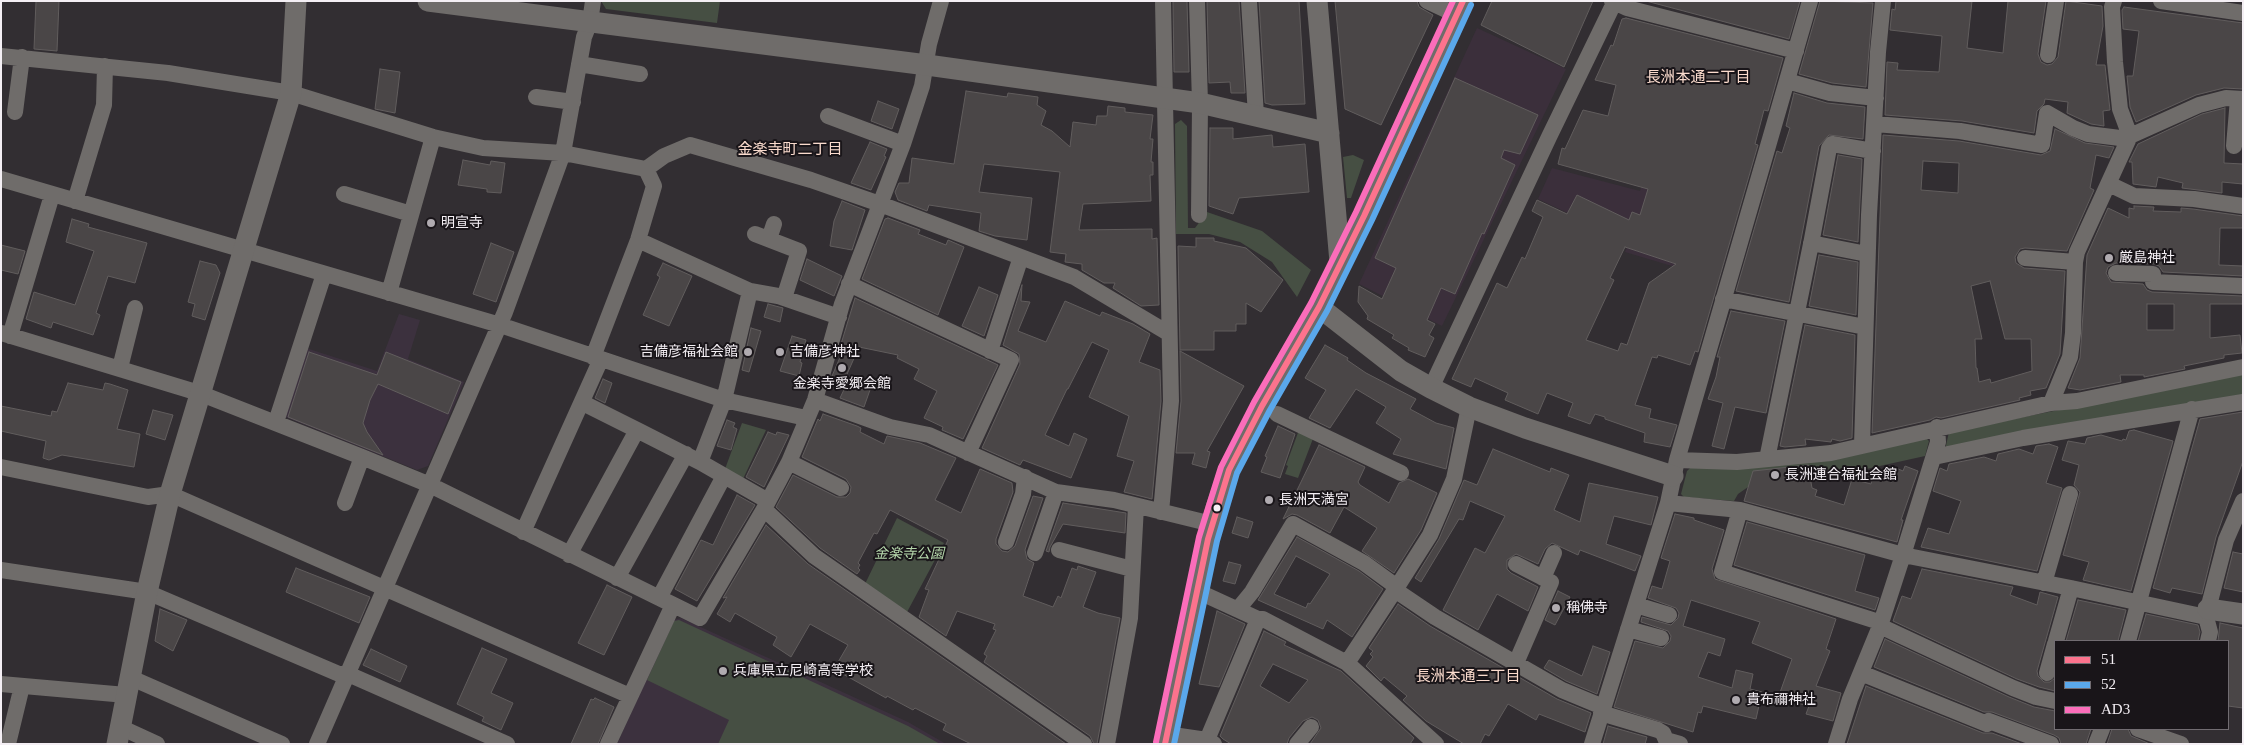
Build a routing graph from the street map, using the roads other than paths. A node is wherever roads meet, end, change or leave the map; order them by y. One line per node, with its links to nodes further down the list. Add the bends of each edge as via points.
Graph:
1 (296, 1): 28 (street)
2 (428, 1): 17 (street)
3 (941, 1): 24 (street, via 929,44)
4 (1163, 1): 31 (street)
5 (1197, 1): 34 (street)
6 (1249, 1): 37 (street)
7 (1317, 1): 39 (street)
8 (1427, 1): 16 (street)
9 (1810, 1): 19 (street)
10 (1883, 1): 30 (street)
11 (2056, 1): 20 (street)
12 (2114, 1): 40 (street, via 2114,62 2120,109)
13 (2161, 1): 15 (street)
14 (1614, 2): 19 (street); 85 (street)
15 (2192, 4): 18 (street)
16 (1460, 8): 64 (street)
17 (591, 12): 23 (street); 24 (street)
18 (2243, 13)
19 (1796, 51): 27 (street)
20 (2048, 55)
21 (1, 56): 22 (street)
22 (22, 57): 25 (street); 35 (street)
23 (579, 64): 26 (street); 33 (street)
24 (927, 65): 31 (street); 42 (street)
25 (105, 66): 28 (street); 51 (street, via 104,105)
26 (640, 74)
27 (1788, 81): 30 (street, via 1830,93); 72 (street)
28 (291, 93): 41 (street); 59 (street)
29 (536, 97): 33 (street)
30 (1876, 98): 38 (street)
31 (1164, 99): 34 (street); 80 (street)
32 (2240, 99): 40 (street, via 2226,98 2199,105); 43 (street)
33 (573, 102): 45 (street)
34 (1200, 103): 37 (street); 55 (street)
35 (15, 112)
36 (828, 116): 42 (street)
37 (1256, 116): 39 (street)
38 (1875, 124): 40 (street, via 1960,131 2042,145 2047,113 2088,134); 44 (street)
39 (1329, 133): 64 (street)
40 (2130, 136): 48 (street)
41 (433, 137): 45 (street, via 483,148); 54 (street)
42 (903, 144): 52 (street)
43 (2234, 146)
44 (1873, 151): 58 (street, via 1832,144 1829,148); 60 (street)
45 (563, 153): 46 (street); 77 (street)
46 (646, 169): 52 (street, via 664,156 690,145); 57 (street, via 654,186)
47 (1, 179): 50 (street)
48 (2109, 184): 53 (street, via 2134,196); 63 (street)
49 (344, 194): 54 (street)
50 (52, 195): 51 (street); 79 (street)
51 (75, 201): 59 (street)
52 (880, 204): 61 (street); 67 (street)
53 (2243, 206)
54 (411, 214): 70 (street)
55 (1198, 216)
56 (774, 224): 71 (street, via 762,237 799,251)
57 (638, 240): 69 (street); 82 (street)
58 (1810, 243): 60 (street); 75 (street)
59 (242, 251): 66 (street); 86 (street)
60 (1867, 254): 78 (street)
61 (1021, 257): 80 (street, via 1074,277); 81 (street)
62 (2025, 258): 63 (street)
63 (2075, 262): 91 (street, via 2070,356)
64 (1340, 264): 74 (street)
65 (2116, 273): 68 (street, via 2153,274 2153,282)
66 (324, 274): 70 (street); 96 (street)
67 (850, 284): 76 (street); 81 (street)
68 (2243, 286)
69 (750, 291): 71 (street); 87 (street)
70 (389, 292): 77 (street)
71 (784, 298): 76 (street)
72 (1723, 299): 75 (street); 107 (street)
73 (135, 308): 84 (street)
74 (1319, 308): 85 (street, via 1376,353); 123 (street, via 1241,444)
75 (1797, 313): 78 (street); 104 (street)
76 (839, 317): 88 (street)
77 (500, 324): 82 (street); 111 (street)
78 (1865, 327): 99 (street)
79 (6, 334): 84 (street)
80 (1168, 334): 122 (street, via 1170,401)
81 (990, 351): 100 (street, via 1011,360)
82 (597, 358): 87 (street); 90 (street)
83 (2243, 367): 91 (street)
84 (120, 368): 86 (street)
85 (1431, 388): 92 (street)
86 (199, 393): 96 (street); 114 (street)
87 (724, 400): 95 (street); 103 (street)
88 (816, 400): 95 (street); 100 (street, via 890,427 929,435)
89 (2243, 402): 93 (street)
90 (583, 403): 98 (street); 124 (street)
91 (2051, 404): 97 (street)
92 (1469, 407): 107 (street, via 1542,434); 138 (street, via 1454,480 1430,534)
93 (2192, 409): 101 (street); 143 (street)
94 (1277, 414): 108 (street)
95 (806, 418): 105 (street)
96 (276, 422): 102 (street)
97 (1937, 427): 99 (street); 101 (street)
98 (637, 430): 103 (street); 129 (street)
99 (1862, 445): 104 (street, via 1831,453)
100 (968, 453): 110 (street)
101 (1934, 457): 130 (street)
102 (362, 458): 111 (street); 117 (street)
103 (693, 458): 109 (street); 134 (street)
104 (1767, 459): 107 (street)
105 (789, 462): 112 (street); 119 (street)
106 (1, 467): 114 (street, via 148,497)
107 (1675, 468): 118 (street)
108 (1402, 473)
109 (724, 476): 119 (street); 142 (street)
110 (1025, 477): 113 (street); 125 (street, via 1023,494)
111 (430, 485): 124 (street); 137 (street)
112 (840, 488)
113 (1056, 492): 120 (street); 127 (street)
114 (170, 494): 137 (street); 141 (street)
115 (2070, 494): 136 (street)
116 (2243, 501): 146 (street, via 2226,540)
117 (345, 502)
118 (1668, 503): 121 (street); 144 (street)
119 (766, 505): 142 (street, via 700,618); 181 (street, via 814,556)
120 (1136, 506): 122 (street); 132 (street)
121 (1740, 510): 130 (street); 150 (street, via 1722,572 1876,621)
122 (1161, 512): 123 (street)
123 (1212, 524): 140 (street)
124 (523, 532): 129 (street)
125 (1006, 542)
126 (1059, 550): 132 (street)
127 (1035, 553)
128 (1554, 553): 135 (street)
129 (569, 555): 134 (street)
130 (1903, 555): 136 (street); 150 (street)
131 (1516, 564): 135 (street)
132 (1132, 569): 182 (street, via 1130,618)
133 (1, 570): 141 (street)
134 (617, 578): 142 (street)
135 (1543, 578): 158 (street, via 1551,582)
136 (2044, 583): 139 (street)
137 (385, 587): 161 (street); 165 (street)
138 (1396, 588): 145 (street, via 1337,547 1293,524 1252,592); 157 (street); 158 (street, via 1435,617)
139 (2072, 588): 143 (street); 153 (street)
140 (1197, 591): 145 (street); 173 (street)
141 (147, 592): 161 (street, via 339,674); 164 (street)
142 (666, 602): 165 (street)
143 (2139, 602): 146 (street); 154 (street)
144 (1636, 605): 148 (street); 151 (street)
145 (1238, 609): 149 (street)
146 (2207, 613): 147 (street); 155 (street)
147 (2243, 614)
148 (1669, 615)
149 (1258, 619): 157 (street); 174 (street)
150 (1880, 626): 159 (street); 166 (street, via 2014,688)
151 (1628, 629): 152 (street); 167 (street)
152 (1661, 638)
153 (2057, 640)
154 (2128, 640)
155 (2208, 640)
156 (2054, 650): 160 (street)
157 (1347, 663): 184 (street)
158 (1516, 663): 167 (street)
159 (1861, 673): 187 (street); 188 (street, via 1988,724 1989,721)
160 (2047, 673)
161 (348, 674): 178 (street); 179 (street)
162 (1, 684): 163 (street)
163 (22, 686): 164 (street); 175 (street)
164 (128, 686): 172 (street); 177 (street)
165 (630, 696): 180 (street)
166 (2054, 702)
167 (1602, 710): 185 (street); 186 (street, via 1658,730 1666,740)
168 (1311, 728): 183 (street)
169 (2102, 730): 189 (street)
170 (2184, 730): 191 (street)
171 (2144, 735): 190 (street)
172 (119, 736): 176 (street)
173 (1166, 739): 174 (street)
174 (1210, 742)
175 (8, 744)
176 (157, 744)
177 (282, 744)
178 (317, 744)
179 (507, 744)
180 (608, 744)
181 (1084, 744)
182 (1107, 744)
183 (1296, 744)
184 (1436, 744)
185 (1592, 744)
186 (1680, 744)
187 (1836, 744)
188 (2051, 744)
189 (2096, 744)
190 (2181, 744)
191 (2185, 744)

